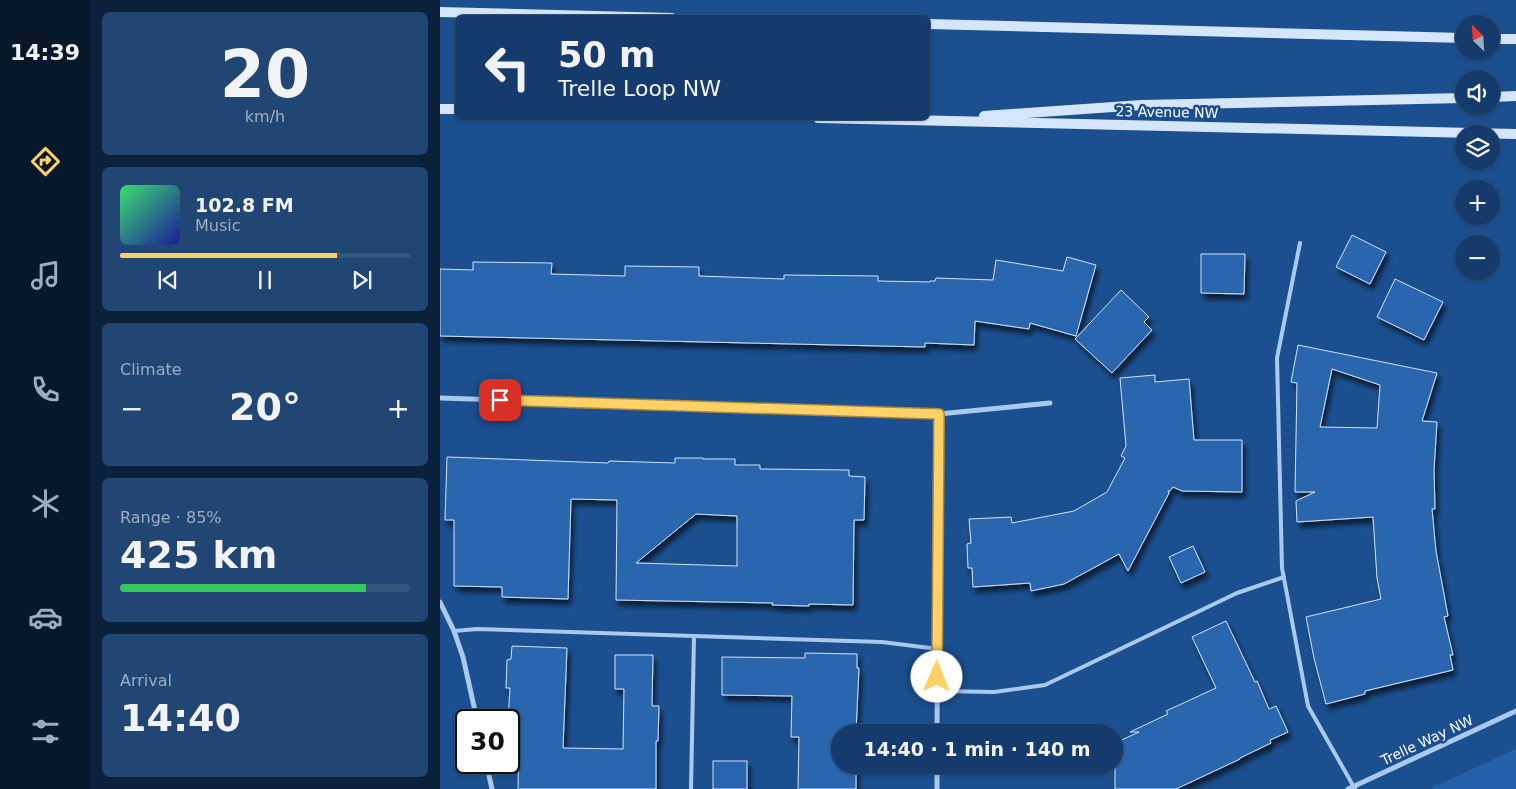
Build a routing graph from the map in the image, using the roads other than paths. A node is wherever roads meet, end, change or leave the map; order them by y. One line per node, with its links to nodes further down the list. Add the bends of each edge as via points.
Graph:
1 (440, 12): 2 (main road)
2 (556, 15)
3 (930, 24): 4 (main road)
4 (1455, 38)
5 (1500, 38): 6 (main road)
6 (1516, 39)
7 (1516, 96): 8 (main road)
8 (1500, 97)
9 (1455, 98): 13 (main road, via 1142,105)
10 (440, 109): 11 (main road)
11 (455, 109)
12 (923, 120): 14 (main road, 23 Avenue NW)
13 (930, 120)
14 (1516, 134)
15 (1300, 243): 19 (lane, via 1277,358)
16 (440, 398): 18 (street)
17 (1050, 402): 18 (street)
18 (939, 414): 23 (street)
19 (1284, 577): 24 (lane, via 1237,594 1046,684 994,692); 30 (lane, via 1308,706)
20 (440, 602): 21 (street)
21 (454, 631): 22 (lane); 25 (street, via 464,658)
22 (694, 636): 23 (lane, via 882,642); 32 (lane)
23 (938, 649): 24 (street)
24 (937, 691): 27 (street)
25 (475, 709)
26 (1516, 711): 30 (street, Trelle Way NW)
27 (937, 724)
28 (489, 774): 31 (street)
29 (937, 774): 33 (street)
30 (1352, 788)
31 (492, 789)
32 (691, 789)
33 (937, 789)

